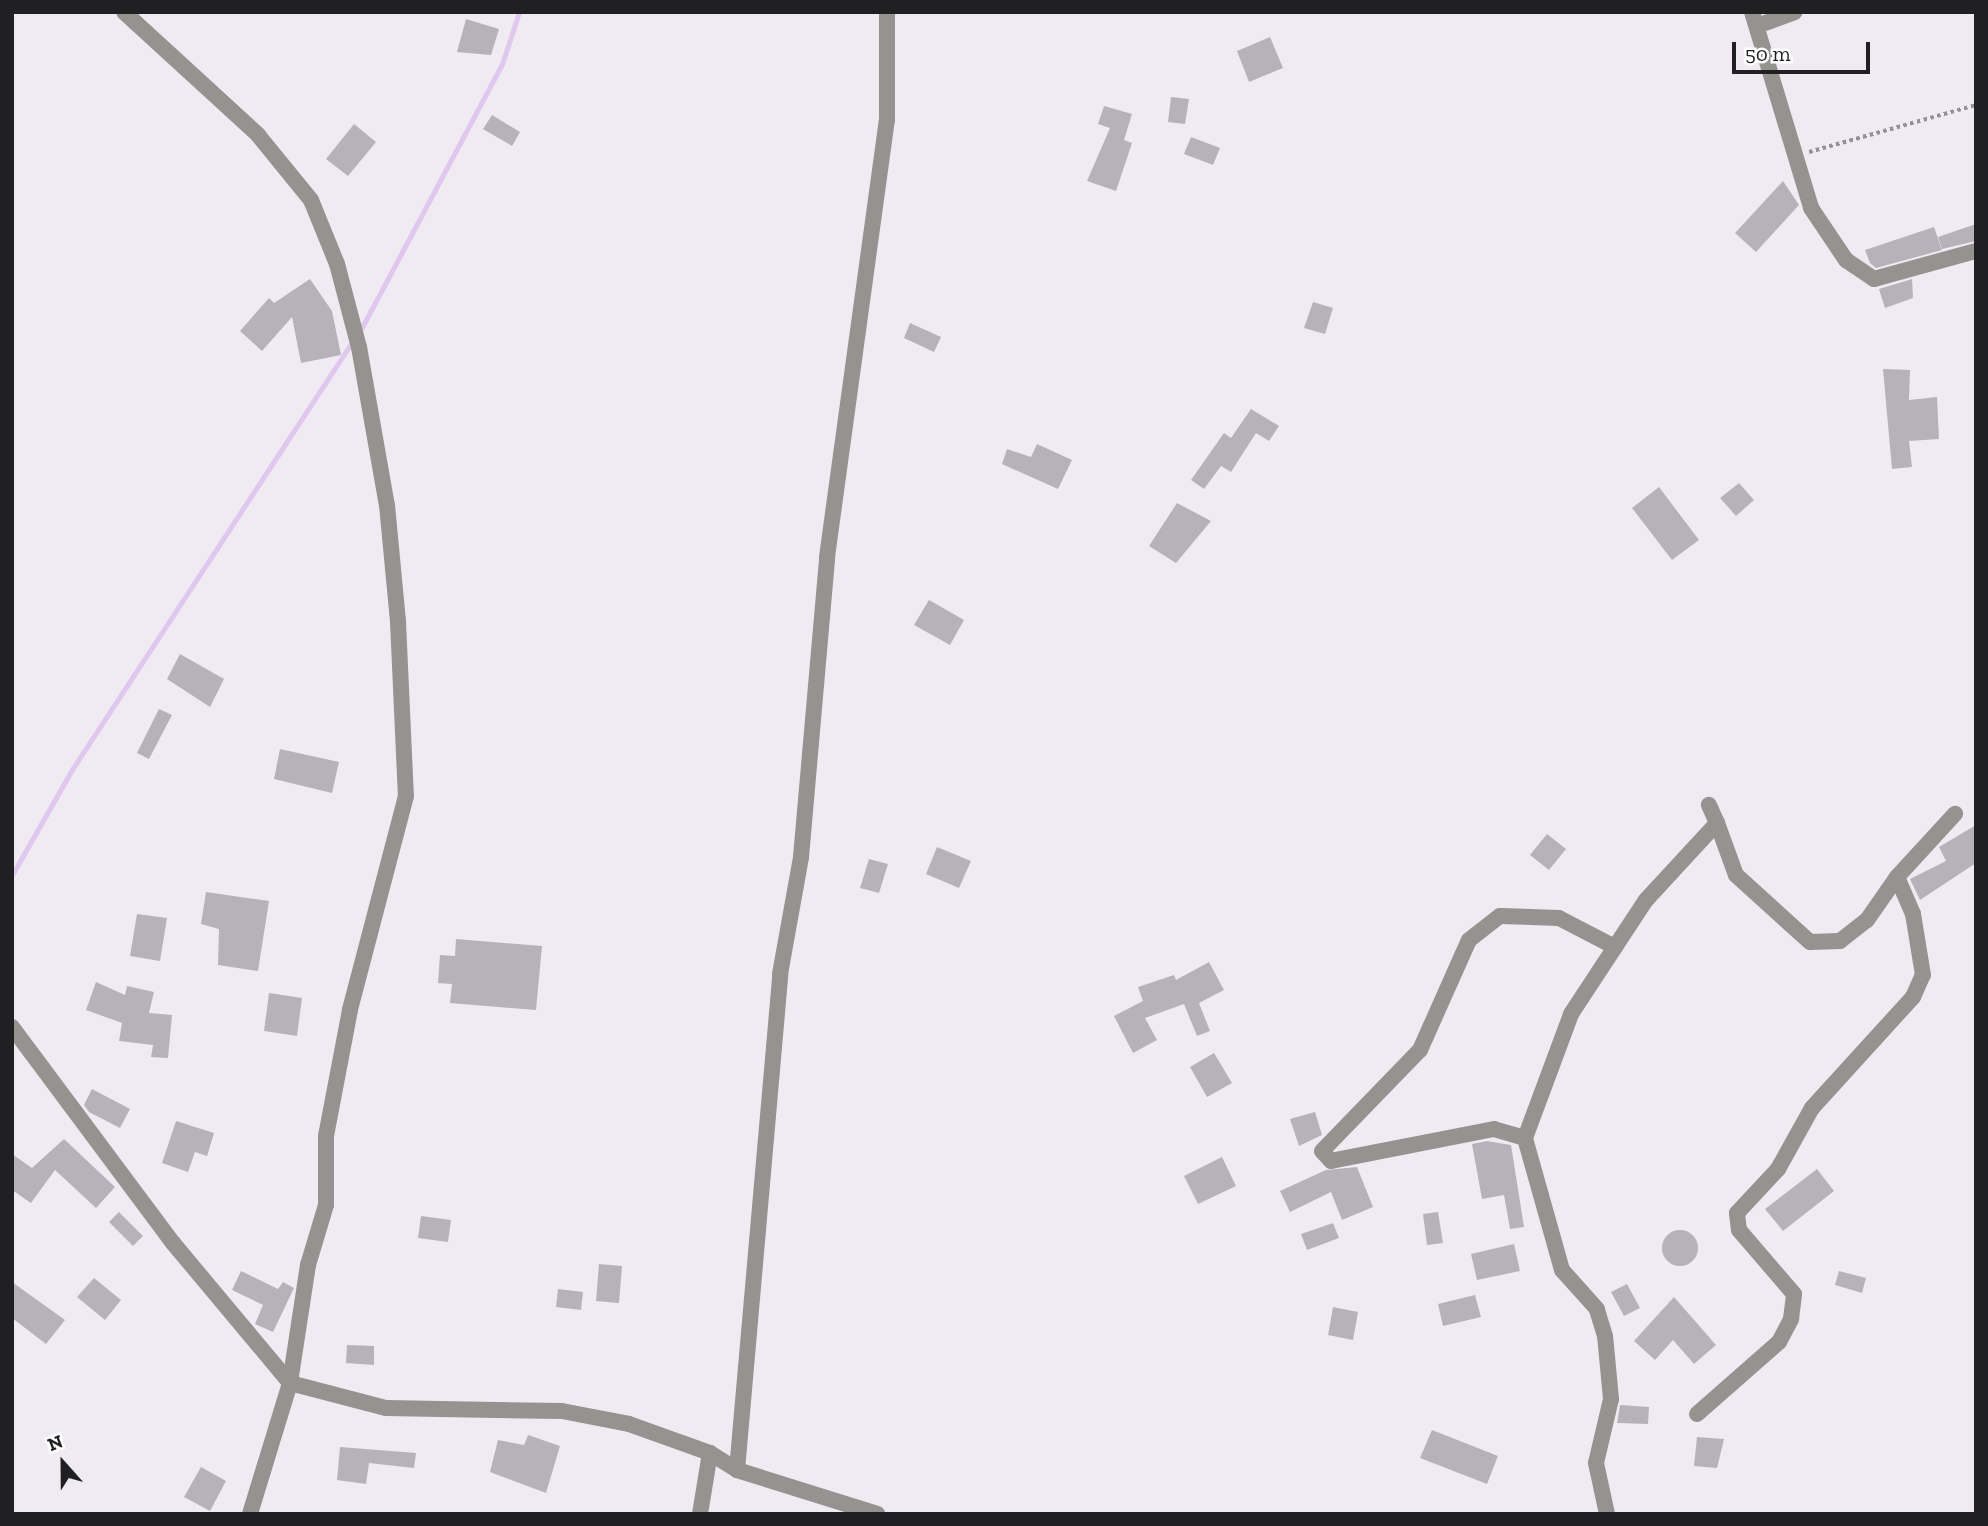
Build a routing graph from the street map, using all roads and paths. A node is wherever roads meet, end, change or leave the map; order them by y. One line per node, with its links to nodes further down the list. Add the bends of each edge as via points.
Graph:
1 (124, 12): 15 (street, via 250,127 311,200 348,303 387,505 404,697 406,796 349,1010 326,1136 326,1205 308,1265)
2 (887, 12): 18 (street, via 887,120 827,557 801,857 780,974)
3 (1794, 12): 4 (street)
4 (1754, 19): 6 (street)
5 (1976, 105): 6 (path)
6 (1797, 155): 7 (street, via 1824,234 1874,279)
7 (1976, 251)
8 (1709, 805): 10 (street)
9 (1955, 814): 11 (street)
10 (1717, 823): 11 (street, via 1736,874 1810,942 1849,934); 12 (street, via 1646,900)
11 (1897, 877): 16 (street, via 1913,914 1923,975 1913,997 1812,1108 1778,1169 1737,1213 1739,1230 1794,1294 1791,1319 1779,1342)
12 (1615, 947): 14 (street, via 1570,1014); 14 (street, via 1559,918 1500,916 1469,940 1420,1050 1322,1151 1331,1161 1494,1129)
13 (12, 1027): 15 (street, via 173,1243)
14 (1525, 1138): 22 (street, via 1562,1270 1597,1309 1605,1336 1611,1399 1595,1463)
15 (290, 1383): 17 (street, via 386,1408 562,1410 629,1424); 19 (street)
16 (1697, 1414)
17 (710, 1453): 18 (street); 20 (street)
18 (737, 1470): 21 (street)
19 (250, 1514)
20 (700, 1514)
21 (877, 1514)
22 (1607, 1514)

